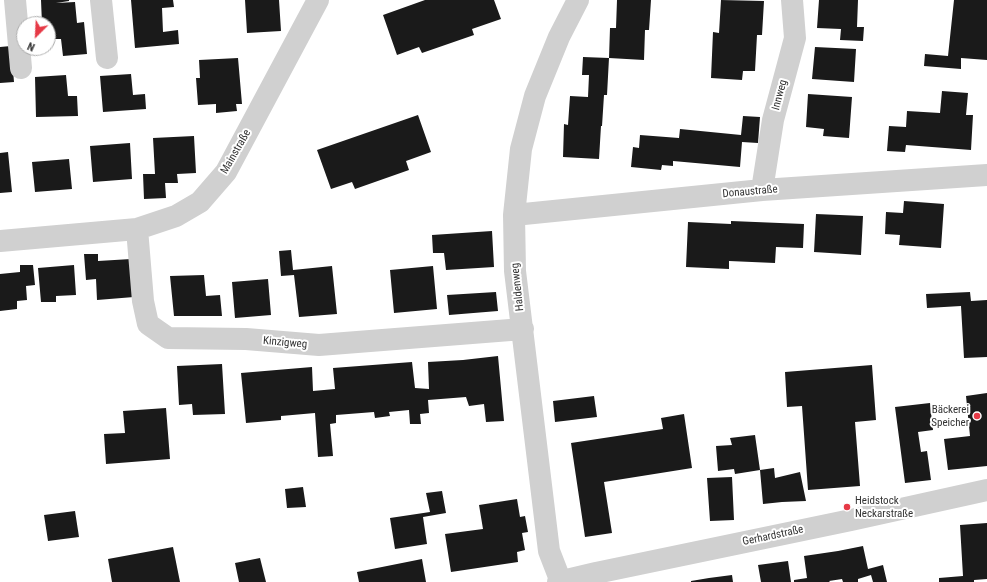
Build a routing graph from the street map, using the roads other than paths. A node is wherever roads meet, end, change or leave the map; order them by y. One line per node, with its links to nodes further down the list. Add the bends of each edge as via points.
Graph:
1 (15, 0): 7 (street)
2 (101, 0): 6 (street)
3 (318, 0): 11 (street, Mainstraße, via 226,172 200,202 176,216)
4 (578, 0): 10 (street, Haldenweg, via 535,96 521,148)
5 (792, 0): 9 (street, Innweg, via 795,38 773,120)
6 (108, 58)
7 (21, 68)
8 (987, 175): 9 (street, Donaustraße)
9 (762, 190): 10 (street, Donaustraße)
10 (514, 215): 13 (street, Haldenweg, via 515,271)
11 (137, 228): 12 (street, Mainstraße); 13 (street, Kinzigweg, via 143,301 148,324 168,338 246,339 319,345)
12 (0, 241)
13 (523, 329): 15 (street, Haldenweg, via 549,551)
14 (987, 490): 15 (street, Gerhardstraße)
15 (560, 582)

